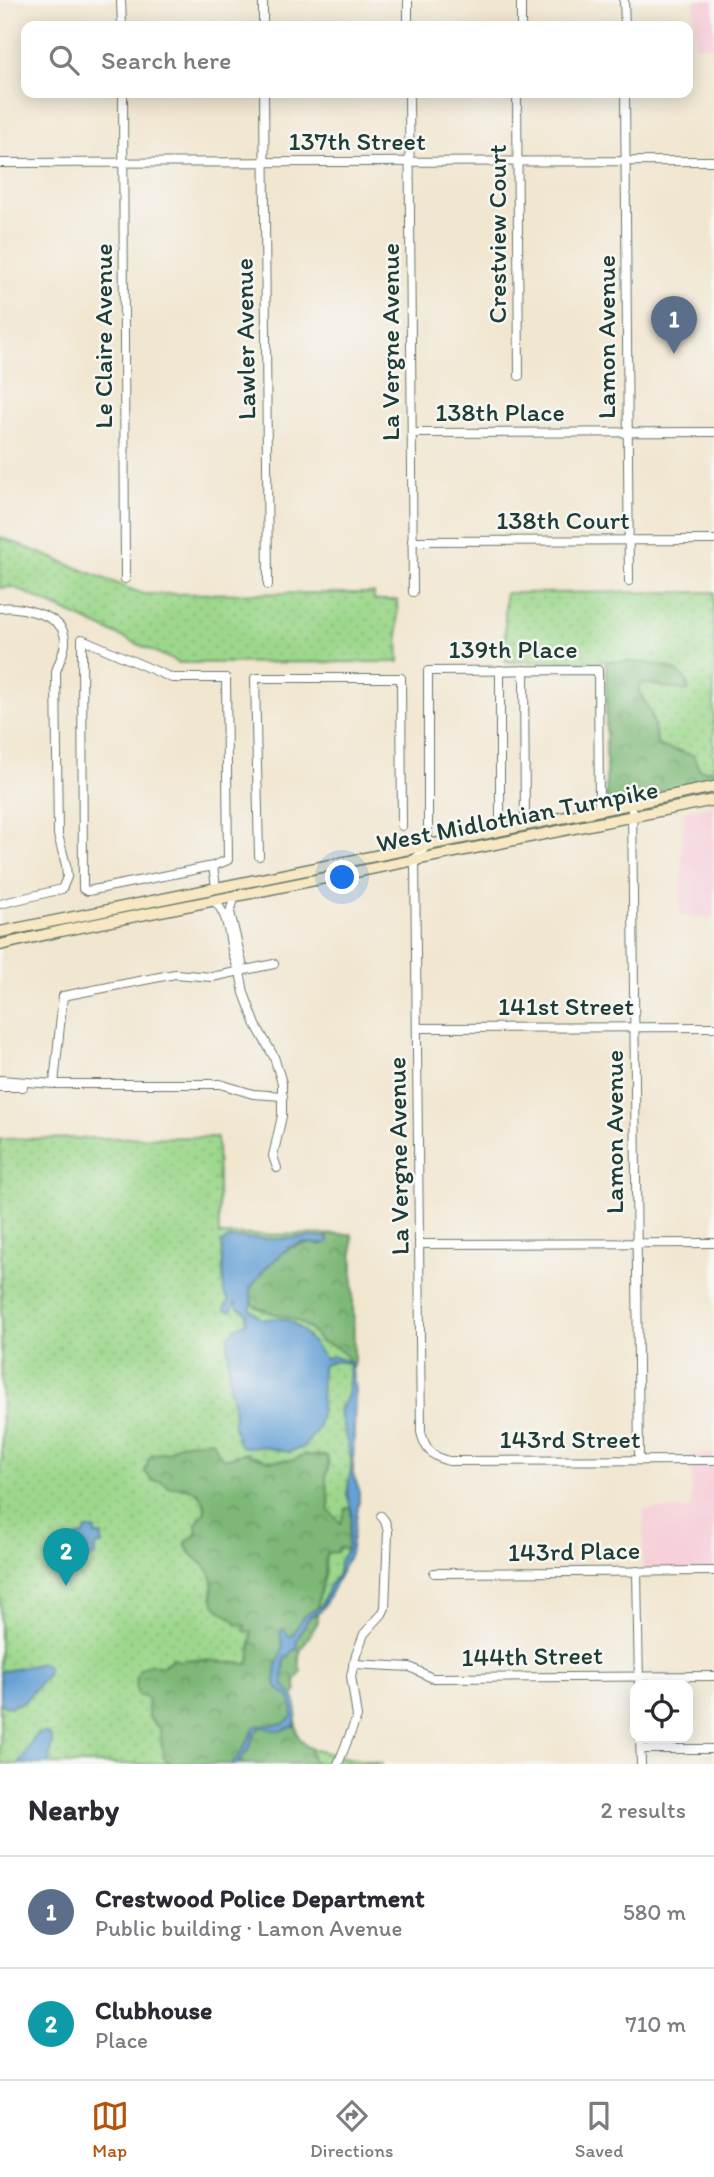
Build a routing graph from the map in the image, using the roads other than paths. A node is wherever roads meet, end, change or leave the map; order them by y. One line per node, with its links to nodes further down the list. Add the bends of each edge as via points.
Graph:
1 (121, 0): 6 (street)
2 (263, 0): 7 (street)
3 (408, 0): 8 (street)
4 (521, 0): 9 (street)
5 (624, 0): 10 (street)
6 (122, 21)
7 (263, 21)
8 (408, 21)
9 (521, 21)
10 (625, 21)
11 (123, 98): 19 (street, Le Claire Avenue)
12 (264, 98): 16 (street, Lawler Avenue)
13 (409, 98): 20 (street, La Vergne Avenue)
14 (517, 98): 21 (street, Crestview Court)
15 (625, 98): 17 (street, Lamon Avenue)
16 (264, 161): 19 (street, 137th Street); 20 (street, 137th Street); 32 (street, Lawler Avenue)
17 (625, 161): 18 (street, 137th Street); 21 (street, 137th Street); 24 (street, Lamon Avenue)
18 (714, 161)
19 (124, 162): 22 (street, 137th Street); 30 (street, Le Claire Avenue)
20 (410, 162): 21 (street, 137th Street); 26 (street, La Vergne Avenue)
21 (518, 162): 23 (street, Crestview Court)
22 (0, 163)
23 (519, 376)
24 (628, 432): 25 (street, 138th Place); 26 (street, 138th Place); 27 (street, Lamon Avenue)
25 (714, 432)
26 (412, 433): 29 (street, La Vergne Avenue)
27 (629, 540): 28 (street, 138th Court); 29 (street, 138th Court); 31 (street, Lamon Avenue)
28 (714, 540)
29 (412, 541): 33 (street, La Vergne Avenue)
30 (125, 579)
31 (629, 581)
32 (268, 585)
33 (413, 592)
34 (0, 608): 51 (street, via 36,612 59,625 65,636 56,672 58,835 67,877 62,889)
35 (500, 670): 36 (street, 139th Place); 44 (street); 45 (street, 139th Place, via 428,671)
36 (524, 670): 40 (street, 139th Place, via 598,670); 42 (street)
37 (714, 787): 39 (main road, West Midlothian Turnpike)
38 (714, 800): 41 (main road, West Midlothian Turnpike)
39 (632, 803): 40 (main road, West Midlothian Turnpike); 41 (street, Lamon Avenue)
40 (599, 809): 42 (main road, West Midlothian Turnpike)
41 (632, 816): 47 (main road, West Midlothian Turnpike); 56 (street, Lamon Avenue)
42 (525, 824): 44 (main road, West Midlothian Turnpike)
43 (402, 826): 46 (street, via 401,678 256,678)
44 (500, 829): 45 (main road, West Midlothian Turnpike)
45 (428, 844): 47 (street); 49 (main road, West Midlothian Turnpike)
46 (260, 856)
47 (415, 859): 50 (main road, West Midlothian Turnpike); 58 (street, La Vergne Avenue)
48 (213, 866): 48 (street, via 228,860 226,678 173,678 82,639 83,889); 49 (street)
49 (216, 887): 50 (main road); 52 (main road, West Midlothian Turnpike)
50 (224, 898): 53 (main road, West Midlothian Turnpike); 55 (street); 55 (street, via 242,962)
51 (0, 904)
52 (0, 932)
53 (0, 945)
54 (274, 964): 55 (street)
55 (240, 971): 60 (street, via 206,977 175,974 63,996); 62 (street, via 250,1012 279,1070)
56 (635, 1027): 57 (street, 141st Street); 58 (street, 141st Street); 64 (street, Lamon Avenue)
57 (714, 1027)
58 (417, 1028): 66 (street, La Vergne Avenue)
59 (0, 1080): 60 (street)
60 (54, 1084): 61 (street); 62 (street, via 207,1083)
61 (0, 1087)
62 (283, 1096): 63 (street, via 273,1156)
63 (277, 1168)
64 (635, 1243): 65 (street); 66 (street); 68 (street, Lamon Avenue)
65 (714, 1243)
66 (420, 1244): 67 (street, La Vergne Avenue, via 421,1432)
67 (429, 1451): 68 (street, 143rd Street, via 449,1461)
68 (639, 1460): 69 (street, 143rd Street)
69 (714, 1460)
70 (381, 1516): 74 (street, via 388,1531 385,1608 364,1634)
71 (637, 1571): 72 (street, 143rd Place); 73 (street, 143rd Place); 76 (street)
72 (714, 1571)
73 (434, 1573)
74 (353, 1664): 78 (street, 144th Street, via 410,1667 432,1678); 82 (street, via 357,1717)
75 (714, 1676): 77 (street, 144th Street)
76 (639, 1680)
77 (654, 1680)
78 (630, 1681)
79 (640, 1743): 80 (street)
80 (640, 1749): 81 (street); 83 (street)
81 (714, 1749)
82 (338, 1764)
83 (640, 1764)

